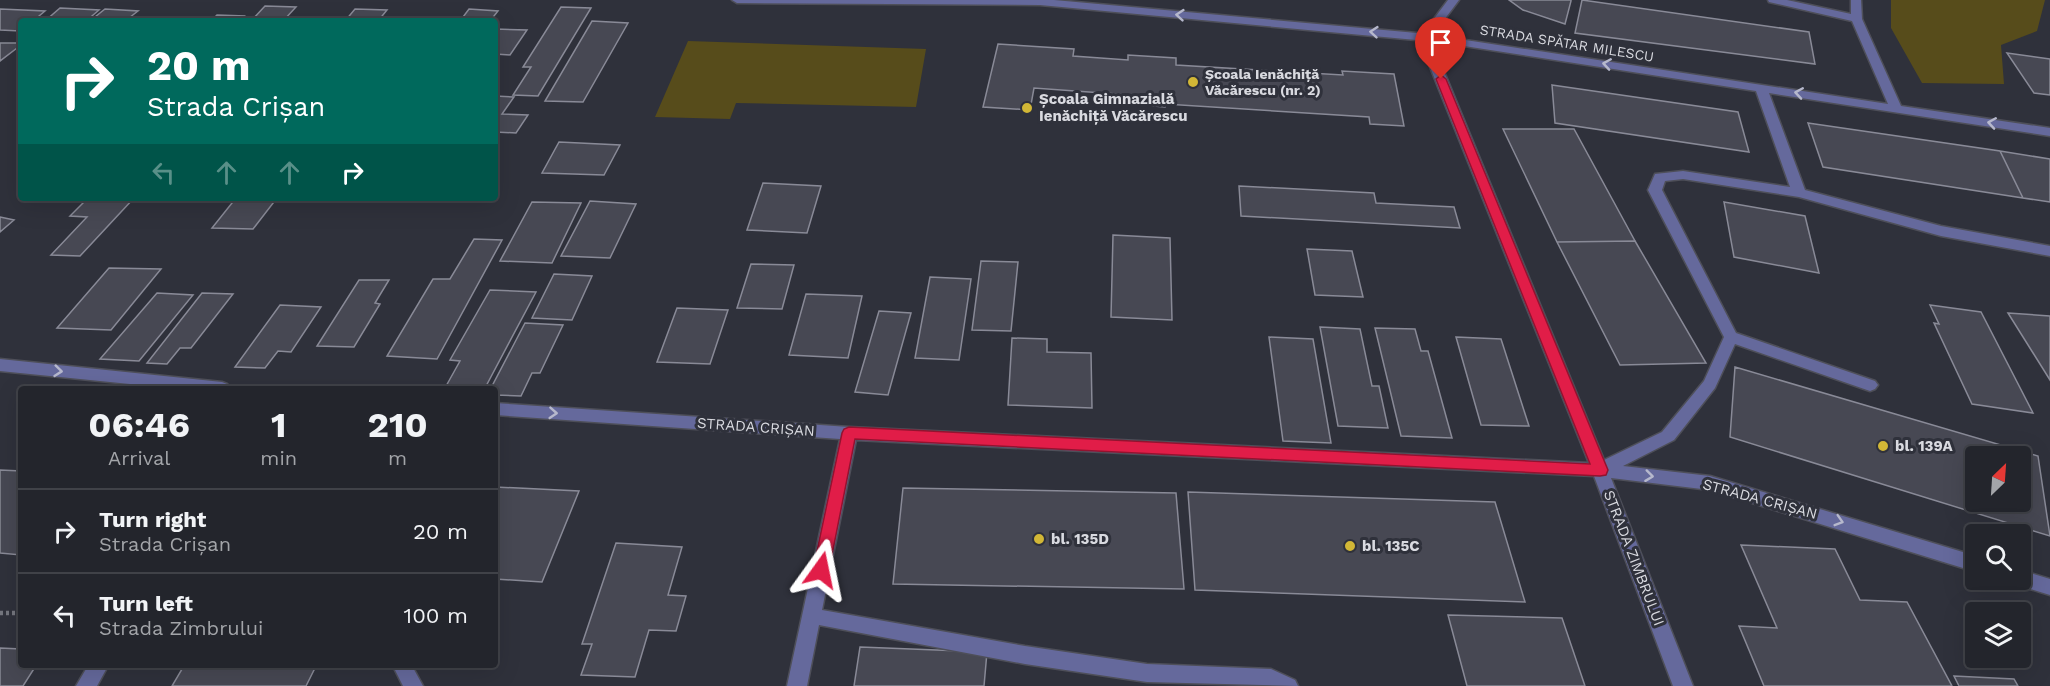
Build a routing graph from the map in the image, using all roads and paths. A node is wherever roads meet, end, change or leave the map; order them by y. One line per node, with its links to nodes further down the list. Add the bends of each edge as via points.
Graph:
1 (737, 0): 5 (street, STRADA SPĂTAR MILESCU)
2 (1454, 0): 7 (street, via 1442,12)
3 (1773, 0): 6 (street)
4 (1856, 0): 6 (street)
5 (1038, 1): 7 (street, STRADA SPĂTAR MILESCU, one-way to 5)
6 (1856, 19): 9 (street)
7 (1432, 38): 8 (street, STRADA SPĂTAR MILESCU, one-way to 7); 19 (street, STRADA ZIMBRULUI, via 1432,57)
8 (1761, 87): 9 (street, STRADA SPĂTAR MILESCU, one-way to 8); 11 (street)
9 (1896, 108): 10 (street, STRADA SPĂTAR MILESCU, one-way to 9)
10 (2050, 132)
11 (1799, 194): 12 (street, via 1941,231); 13 (street, via 1683,175 1660,177 1655,190)
12 (2050, 251)
13 (1731, 337): 15 (street); 19 (street, via 1710,384 1668,436)
14 (0, 365): 16 (street, one-way to 16)
15 (1870, 385)
16 (203, 386)
17 (498, 409): 18 (street, STRADA CRIȘAN, one-way to 18)
18 (849, 433): 19 (street, STRADA CRIȘAN); 25 (street)
19 (1600, 470): 20 (street, STRADA CRIȘAN, one-way to 20, via 1710,483); 33 (street, STRADA ZIMBRULUI)
20 (1965, 561)
21 (2031, 581): 22 (street)
22 (2050, 587)
23 (0, 613): 24 (path)
24 (18, 613)
25 (812, 616): 28 (street); 31 (street)
26 (97, 668): 29 (street)
27 (403, 668): 30 (street)
28 (1147, 680): 32 (street, via 1271,678)
29 (86, 686)
30 (413, 686)
31 (797, 686)
32 (1288, 686)
33 (1683, 686)

